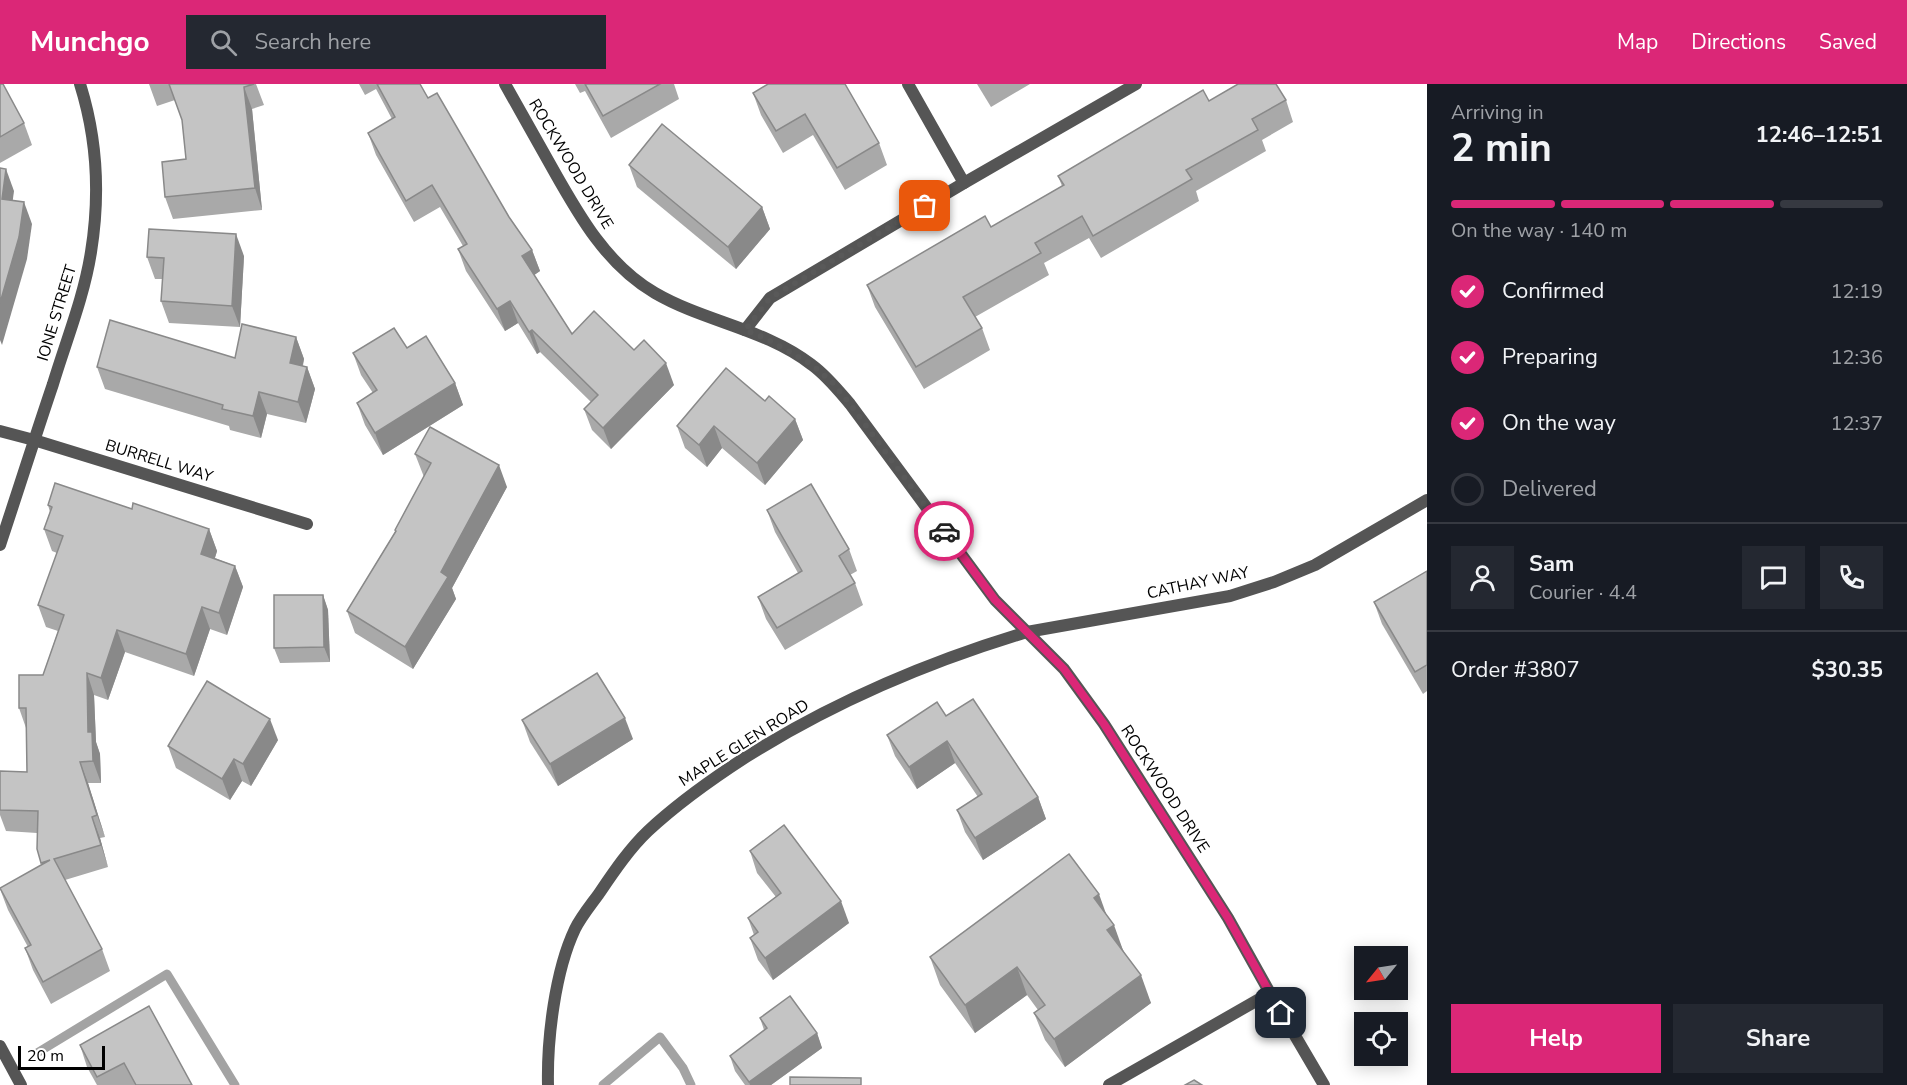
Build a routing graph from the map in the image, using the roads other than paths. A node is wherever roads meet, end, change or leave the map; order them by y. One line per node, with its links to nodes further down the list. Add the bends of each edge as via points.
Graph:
1 (80, 84): 8 (street, IONE STREET, via 95,153 91,253)
2 (505, 84): 6 (street, ROCKWOOD DRIVE, via 574,207 623,270 693,312)
3 (908, 84): 5 (street)
4 (1136, 84): 5 (street)
5 (964, 183): 6 (street, via 770,298)
6 (745, 330): 12 (street, ROCKWOOD DRIVE, via 811,364 832,382 995,600)
7 (0, 431): 8 (street, BURRELL WAY)
8 (34, 440): 10 (street, BURRELL WAY); 11 (street, IONE STREET)
9 (1427, 500): 12 (street, CATHAY WAY, via 1315,565 1230,596)
10 (307, 524)
11 (0, 545)
12 (1028, 632): 13 (street, ROCKWOOD DRIVE, via 1064,669 1104,724 1228,918); 16 (street, MAPLE GLEN ROAD, via 911,672 791,729 709,781 647,832 575,929 559,978 551,1024)
13 (1270, 993): 17 (street); 18 (street, ROCKWOOD DRIVE)
14 (0, 1046): 15 (street)
15 (21, 1085)
16 (548, 1085)
17 (1109, 1085)
18 (1324, 1085)

